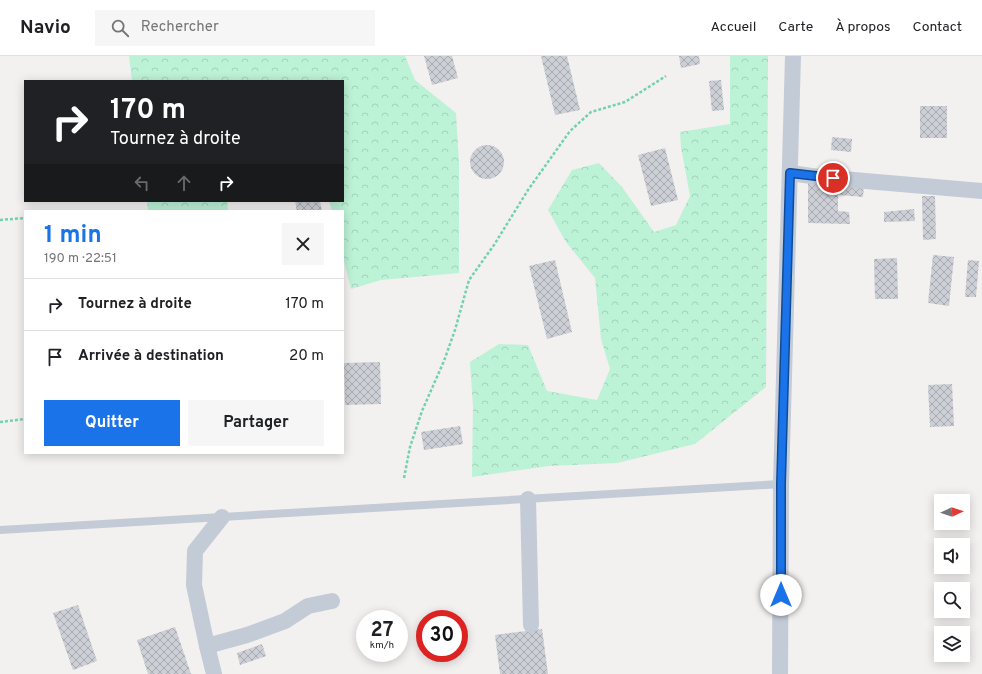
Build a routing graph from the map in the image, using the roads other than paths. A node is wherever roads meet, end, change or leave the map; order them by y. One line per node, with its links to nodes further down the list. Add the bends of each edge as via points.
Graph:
1 (793, 56): 2 (street)
2 (790, 173): 3 (street); 4 (street)
3 (982, 191)
4 (781, 484): 5 (lane); 12 (street)
5 (528, 499): 6 (lane); 9 (street)
6 (222, 517): 7 (lane); 10 (street, via 194,551 194,585)
7 (0, 530)
8 (332, 601): 10 (street, via 308,606 285,621)
9 (531, 625)
10 (207, 646): 11 (street)
11 (214, 674)
12 (780, 674)

